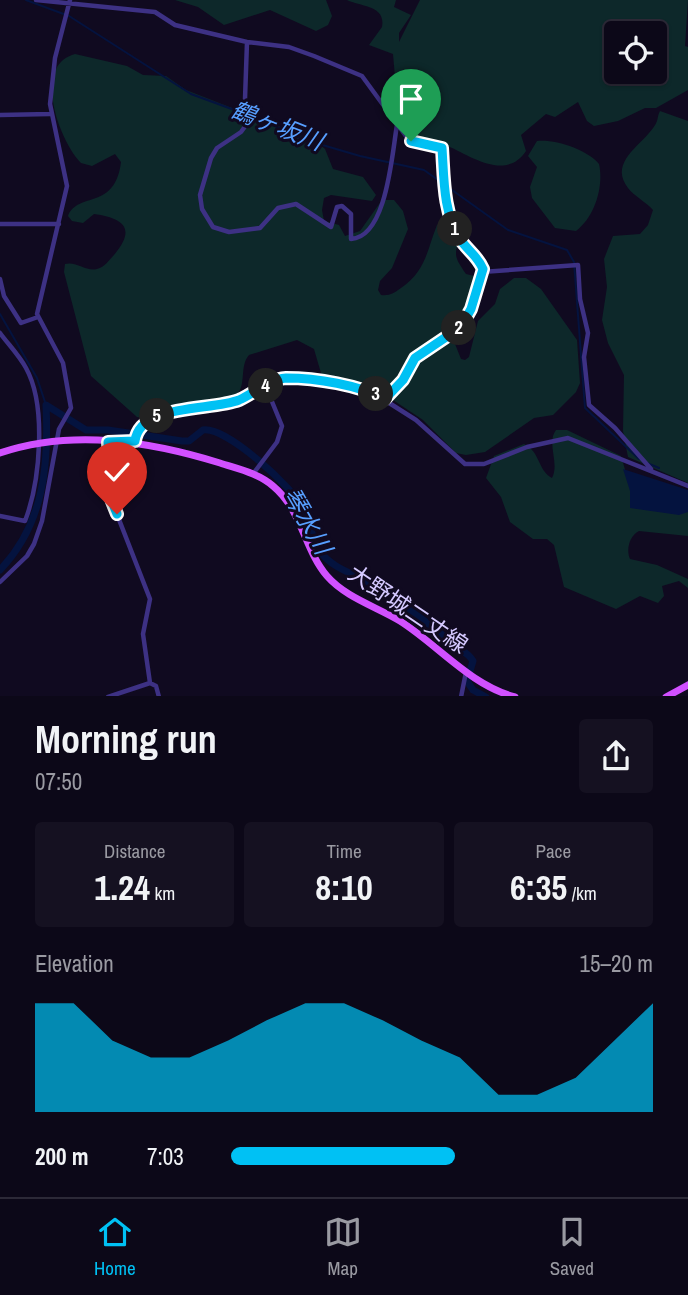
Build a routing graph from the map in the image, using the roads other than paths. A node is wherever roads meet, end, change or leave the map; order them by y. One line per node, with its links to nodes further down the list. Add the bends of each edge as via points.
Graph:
1 (36, 0): 2 (street)
2 (69, 3): 3 (street, via 155,12 175,25); 4 (street, via 55,58)
3 (247, 42): 6 (street, via 289,47 362,76); 6 (street, via 245,99 253,117 215,151 201,187 202,209 213,227 229,232 260,228 278,208 296,204 331,227 337,208 342,206 350,211 353,239 371,226 382,208)
4 (50, 114): 5 (street); 8 (street, via 67,181)
5 (0, 115)
6 (397, 125): 9 (street, via 411,141 442,148 448,211 460,240 477,255)
7 (0, 224): 8 (street)
8 (59, 224): 11 (street, via 43,277)
9 (482, 272): 14 (street, via 461,327 415,358); 20 (street, via 574,265 588,333 584,357 589,405 640,453)
10 (0, 279): 11 (street, via 4,296 21,323)
11 (38, 317): 16 (street, via 63,363 71,403)
12 (0, 333): 17 (street, via 29,375 37,404)
13 (267, 387): 14 (street, via 281,379 306,380); 15 (street, via 237,401 158,415); 21 (street, via 282,426)
14 (385, 399): 20 (street, via 465,464 484,464 527,447 568,438)
15 (136, 437): 18 (main road, 大野城二丈線); 21 (main road, 大野城二丈線)
16 (55, 441): 17 (main road, 大野城二丈線); 18 (main road, 大野城二丈線); 24 (street, via 34,544)
17 (38, 442): 19 (main road); 23 (street, via 25,522)
18 (108, 442): 26 (street, via 111,499 150,599 143,634)
19 (1, 451)
20 (654, 473): 22 (street)
21 (253, 474): 25 (main road, 大野城二丈線, via 286,498 331,580 402,622)
22 (688, 486)
23 (0, 516)
24 (0, 583)
25 (469, 674): 31 (street); 32 (main road, 大野城二丈線)
26 (150, 683): 29 (street); 30 (street)
27 (688, 685): 28 (main road)
28 (679, 694): 33 (main road)
29 (108, 696)
30 (159, 696)
31 (461, 696)
32 (515, 696)
33 (666, 696)

